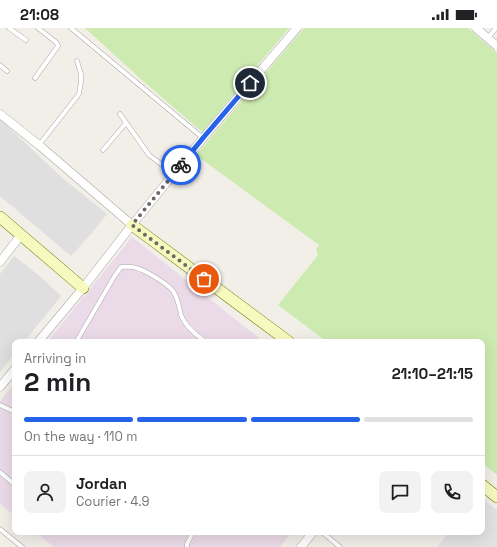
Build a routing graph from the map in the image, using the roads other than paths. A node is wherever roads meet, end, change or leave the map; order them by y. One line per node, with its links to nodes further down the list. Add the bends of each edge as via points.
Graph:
1 (9, 28): 8 (lane)
2 (38, 28): 13 (lane, via 58,46)
3 (71, 28): 17 (lane)
4 (297, 28): 17 (street)
5 (476, 28): 7 (street)
6 (496, 28): 7 (lane)
7 (487, 38): 9 (street)
8 (26, 40)
9 (497, 46)
10 (77, 60): 18 (lane, via 81,74 79,94)
11 (0, 65): 12 (lane)
12 (7, 71)
13 (35, 78)
14 (0, 114): 18 (street)
15 (120, 114): 16 (lane)
16 (126, 123): 19 (lane); 20 (lane, via 149,155)
17 (203, 138): 20 (street)
18 (38, 145): 22 (street)
19 (103, 150)
20 (174, 174): 22 (street)
21 (0, 217): 23 (street)
22 (132, 225): 25 (street); 31 (street)
23 (21, 235): 24 (street); 25 (street)
24 (0, 262)
25 (83, 288): 27 (street)
26 (196, 335): 28 (lane, via 182,316 170,288 136,268 121,267); 29 (lane); 30 (lane)
27 (40, 339)
28 (78, 339)
29 (196, 339)
30 (202, 339)
31 (285, 339)
32 (12, 373): 33 (street)
33 (0, 387)
34 (0, 405): 35 (lane)
35 (12, 411)
36 (0, 472): 37 (lane)
37 (12, 482)
38 (485, 488): 39 (street)
39 (497, 497)
40 (0, 529): 44 (lane)
41 (192, 535): 45 (lane)
42 (311, 535): 46 (street)
43 (326, 535): 47 (lane)
44 (22, 547)
45 (187, 547)
46 (301, 547)
47 (340, 547)

